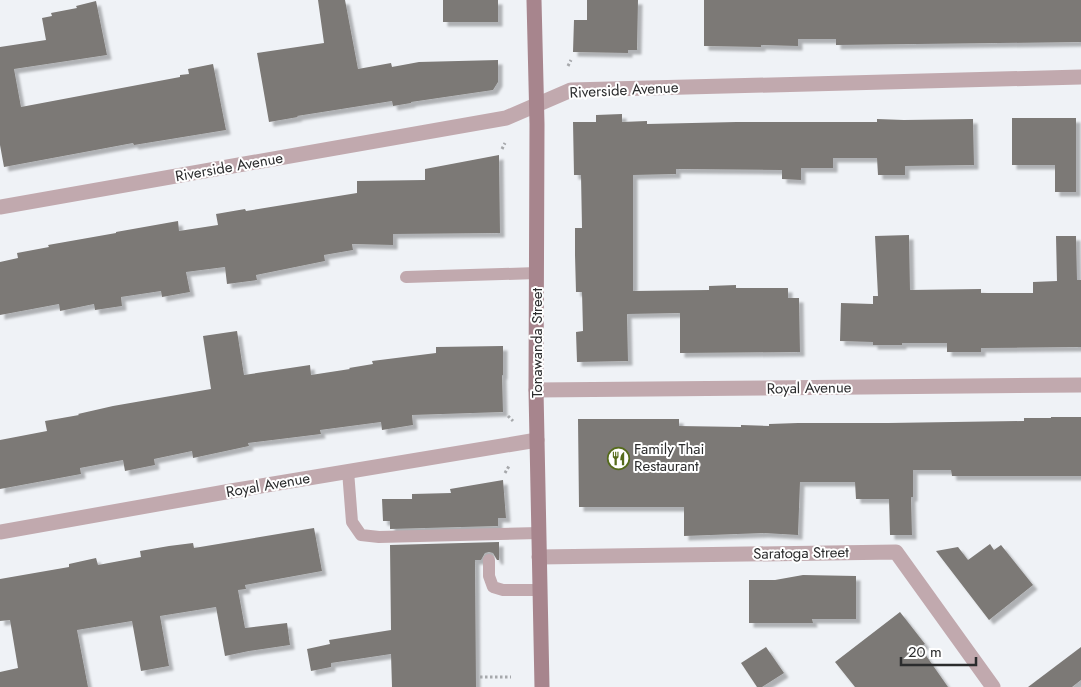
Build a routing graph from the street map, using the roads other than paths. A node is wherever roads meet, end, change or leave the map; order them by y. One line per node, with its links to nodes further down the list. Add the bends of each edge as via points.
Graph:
1 (534, 0): 3 (street, Tonawanda Street)
2 (1081, 77): 3 (street, Riverside Avenue, via 571,90)
3 (537, 104): 4 (street, Riverside Avenue, via 506,118); 5 (street, Tonawanda Street)
4 (0, 207)
5 (537, 274): 6 (lane); 8 (street, Tonawanda Street)
6 (406, 277)
7 (1081, 385): 8 (street, Royal Avenue)
8 (536, 390): 9 (street, Tonawanda Street)
9 (537, 440): 10 (street, Royal Avenue); 12 (street, Tonawanda Street)
10 (348, 471): 11 (street, Royal Avenue); 12 (lane, via 352,522 361,535 489,539)
11 (0, 532)
12 (539, 533): 13 (street, Tonawanda Street)
13 (539, 556): 15 (street, Tonawanda Street); 17 (street, Saratoga Street, via 896,552)
14 (489, 560): 15 (lane, via 493,587)
15 (540, 590): 16 (street, Tonawanda Street)
16 (542, 687)
17 (993, 687)

